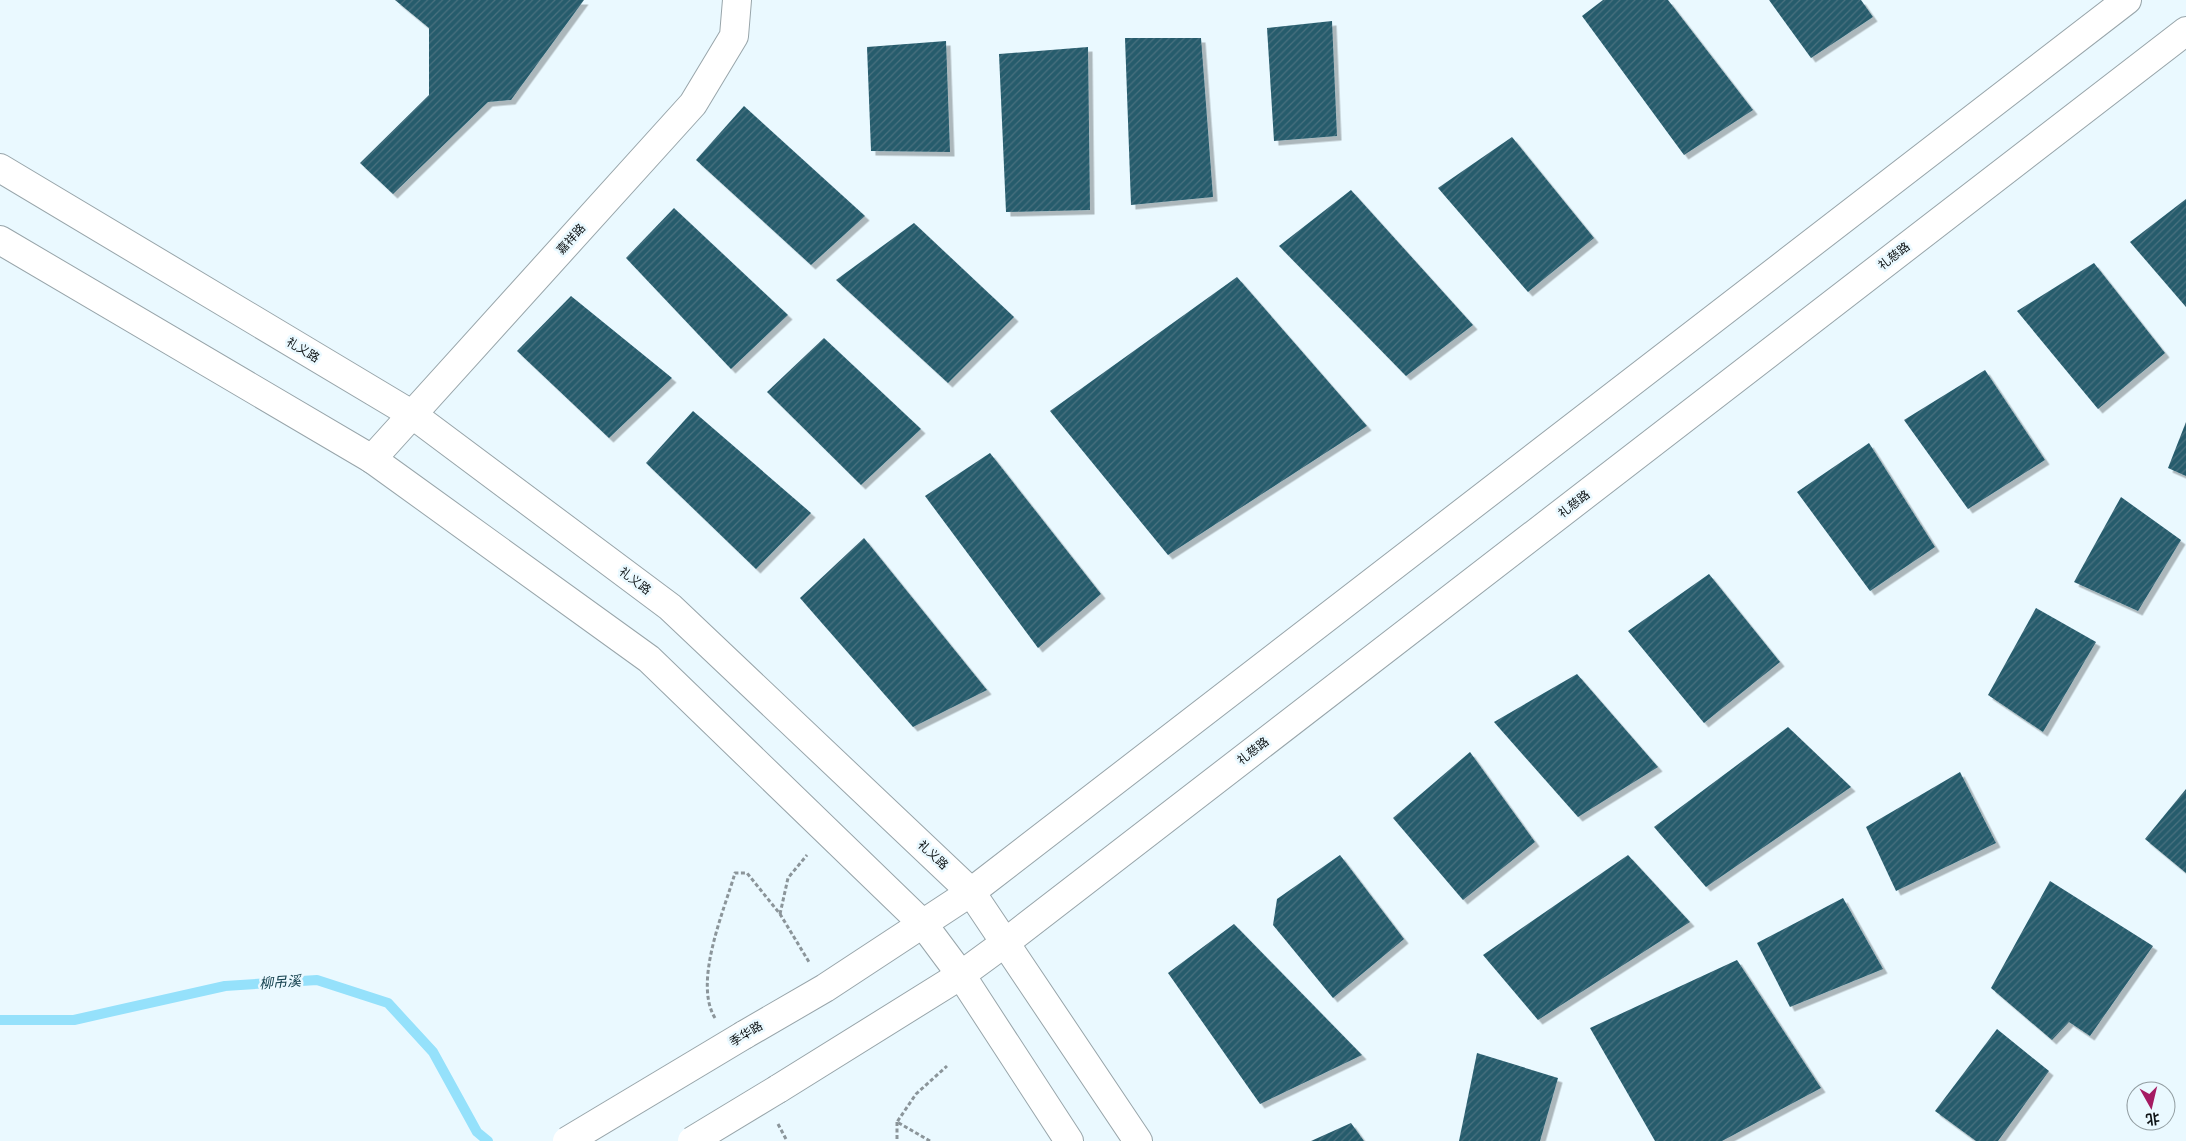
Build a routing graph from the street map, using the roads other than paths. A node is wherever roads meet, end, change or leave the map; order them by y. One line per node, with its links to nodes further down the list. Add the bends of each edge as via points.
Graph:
1 (737, 0): 6 (main road, 嘉祥路, via 734,36 693,104)
2 (2127, 0): 8 (main road)
3 (2186, 31): 10 (main road, 礼慈路)
4 (0, 168): 6 (main road, 礼义路)
5 (0, 240): 7 (main road)
6 (413, 415): 7 (main road, 嘉祥路); 8 (main road, 礼义路, via 670,607)
7 (372, 459): 9 (main road, via 649,659)
8 (971, 892): 9 (main road); 10 (main road, 礼义路)
9 (923, 924): 11 (main road); 12 (main road, 季华路, bridge, via 825,988)
10 (1006, 942): 11 (main road, 礼慈路); 15 (main road, 礼义路)
11 (961, 975): 13 (main road, bridge); 14 (main road)
12 (567, 1141)
13 (692, 1141)
14 (1069, 1141)
15 (1138, 1141)

